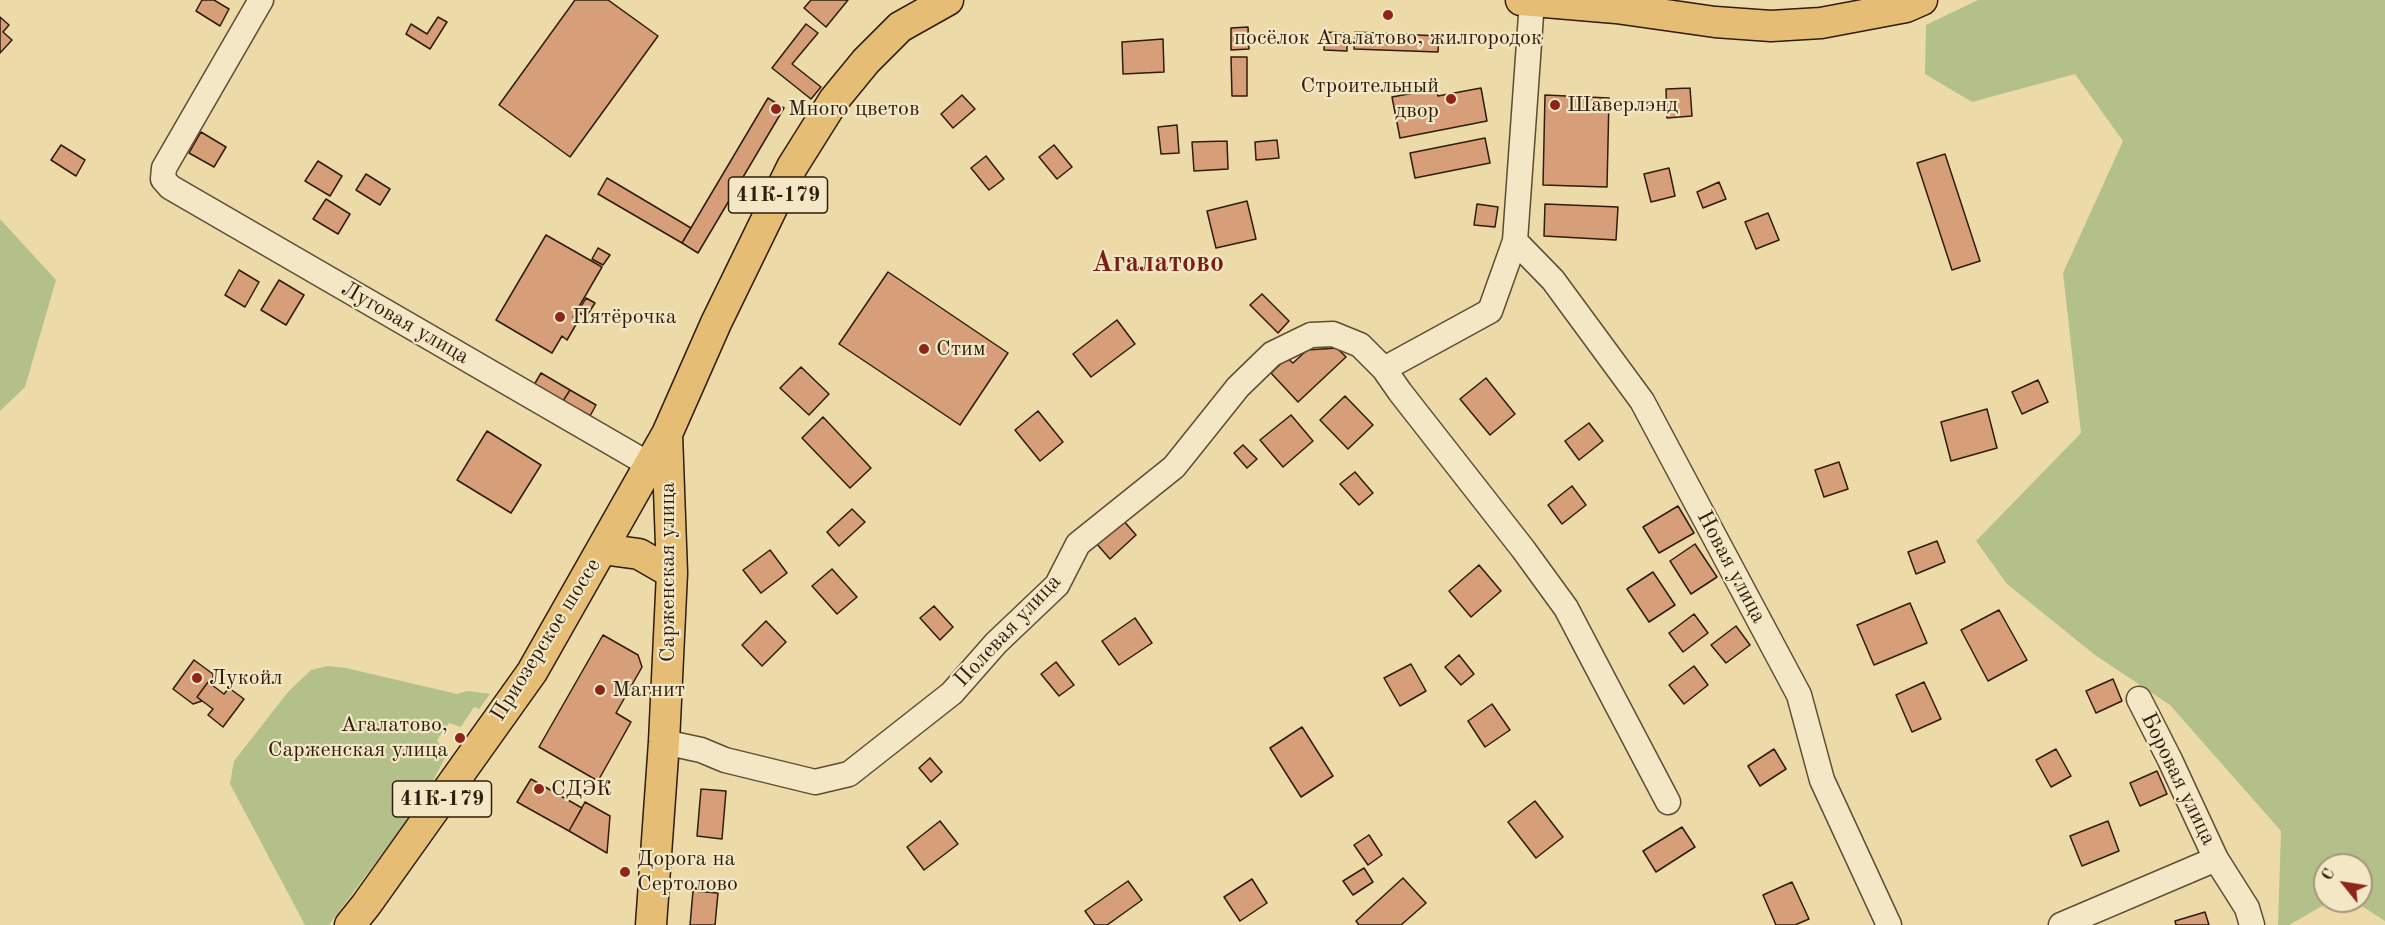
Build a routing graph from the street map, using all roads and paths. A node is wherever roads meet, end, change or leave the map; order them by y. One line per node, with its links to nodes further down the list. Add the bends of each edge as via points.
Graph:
1 (261, 0): 8 (street, Луговая улица, via 164,168 163,179)
2 (948, 0): 7 (main road, 41К-179, via 900,27 834,100 792,167 723,307)
3 (1922, 0): 4 (main road, via 1841,20 1772,26)
4 (1527, 1): 5 (street)
5 (1515, 241): 6 (street, via 1490,311); 17 (street, Новая улица, via 1553,280 1642,401 1799,695 1822,780)
6 (1384, 369): 12 (street, Полевая улица, via 1360,345 1333,334 1311,335 1272,354 1238,387 1174,467 1078,544 1057,585 952,693 849,774 815,782); 13 (street, Полевая улица, via 1566,608)
7 (667, 434): 8 (main road, Приозерское шоссе / 41К-179); 10 (main road, Сарженская улица)
8 (650, 465): 9 (main road, Приозерское шоссе / 41К-179)
9 (602, 549): 10 (main road, via 639,554); 15 (main road, Приозерское шоссе / 41К-179, via 532,672)
10 (672, 573): 12 (main road, Сарженская улица)
11 (2139, 699): 14 (street, Боровая улица)
12 (664, 742): 16 (main road, Сарженская улица)
13 (1668, 802)
14 (2216, 859): 18 (street, Боровая улица); 19 (street, Боровая улица, via 2247,908)
15 (350, 925)
16 (651, 925)
17 (1889, 925)
18 (2061, 925)
19 (2252, 925)

